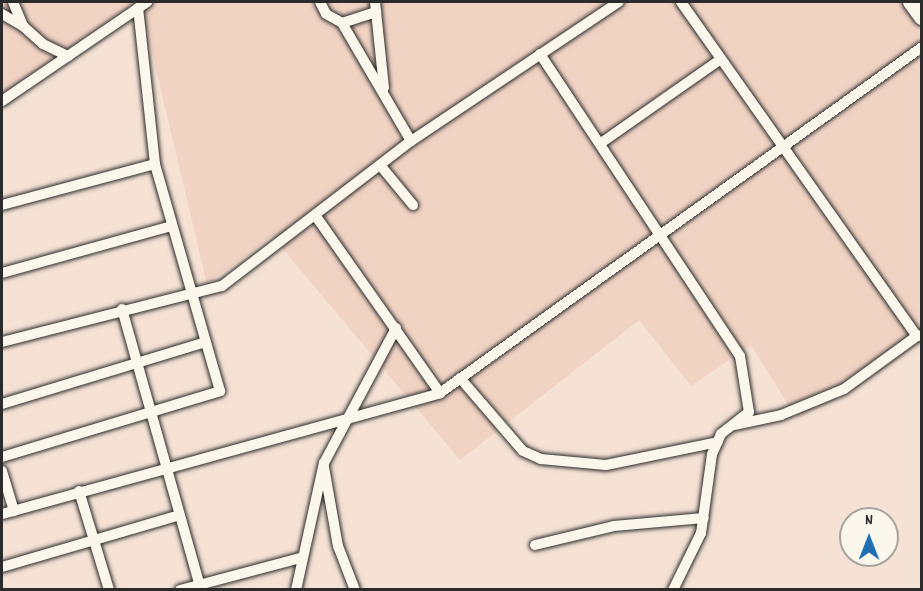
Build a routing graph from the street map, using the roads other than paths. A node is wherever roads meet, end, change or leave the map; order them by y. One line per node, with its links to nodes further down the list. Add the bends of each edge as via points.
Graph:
1 (13, 2): 11 (street)
2 (320, 2): 10 (street, via 326,14)
3 (618, 2): 13 (street)
4 (681, 2): 15 (street)
5 (910, 2): 9 (highway)
6 (143, 4): 14 (street); 21 (street)
7 (375, 7): 10 (street); 16 (street)
8 (2, 14): 11 (street)
9 (921, 17)
10 (342, 23): 16 (street)
11 (23, 26): 14 (street, via 43,44)
12 (921, 47): 20 (street)
13 (540, 54): 18 (street); 19 (street)
14 (68, 56): 17 (street)
15 (721, 59): 19 (street); 20 (street)
16 (384, 93): 18 (street)
17 (2, 102)
18 (411, 141): 22 (street)
19 (601, 143): 27 (street)
20 (783, 148): 27 (street); 32 (street)
21 (154, 164): 23 (street); 26 (street)
22 (380, 165): 24 (street); 25 (street)
23 (2, 205)
24 (413, 205)
25 (315, 215): 29 (street, via 222,286); 31 (street)
26 (172, 226): 28 (street); 29 (street)
27 (662, 233): 36 (street); 41 (street, via 740,356 749,412)
28 (2, 273)
29 (191, 290): 30 (street); 34 (street)
30 (122, 309): 33 (street); 35 (street)
31 (396, 328): 37 (street); 40 (street)
32 (919, 335): 41 (street, via 844,389 781,415)
33 (2, 342)
34 (206, 342): 35 (street); 39 (street, via 220,392)
35 (138, 363): 38 (street); 39 (street)
36 (460, 378): 37 (street); 42 (street, via 523,451 541,459 606,465)
37 (440, 393): 40 (street, via 377,406)
38 (2, 404)
39 (151, 412): 43 (street); 45 (street)
40 (349, 421): 44 (street); 45 (street, via 297,428)
41 (732, 426): 42 (street)
42 (718, 442): 51 (street)
43 (2, 457)
44 (324, 463): 54 (street); 61 (street, via 338,546)
45 (166, 465): 47 (street); 50 (street)
46 (2, 471): 48 (street)
47 (79, 491): 48 (street); 52 (street)
48 (14, 511): 49 (street)
49 (2, 514)
50 (180, 515): 52 (street); 56 (street)
51 (704, 518): 53 (street, via 614,526); 57 (street)
52 (94, 540): 55 (street); 58 (street)
53 (535, 545)
54 (300, 558): 56 (street); 60 (street)
55 (2, 567)
56 (200, 587): 59 (street)
57 (673, 589): 62 (street)
58 (110, 590)
59 (180, 590)
60 (296, 590)
61 (355, 590)
62 (668, 590)

